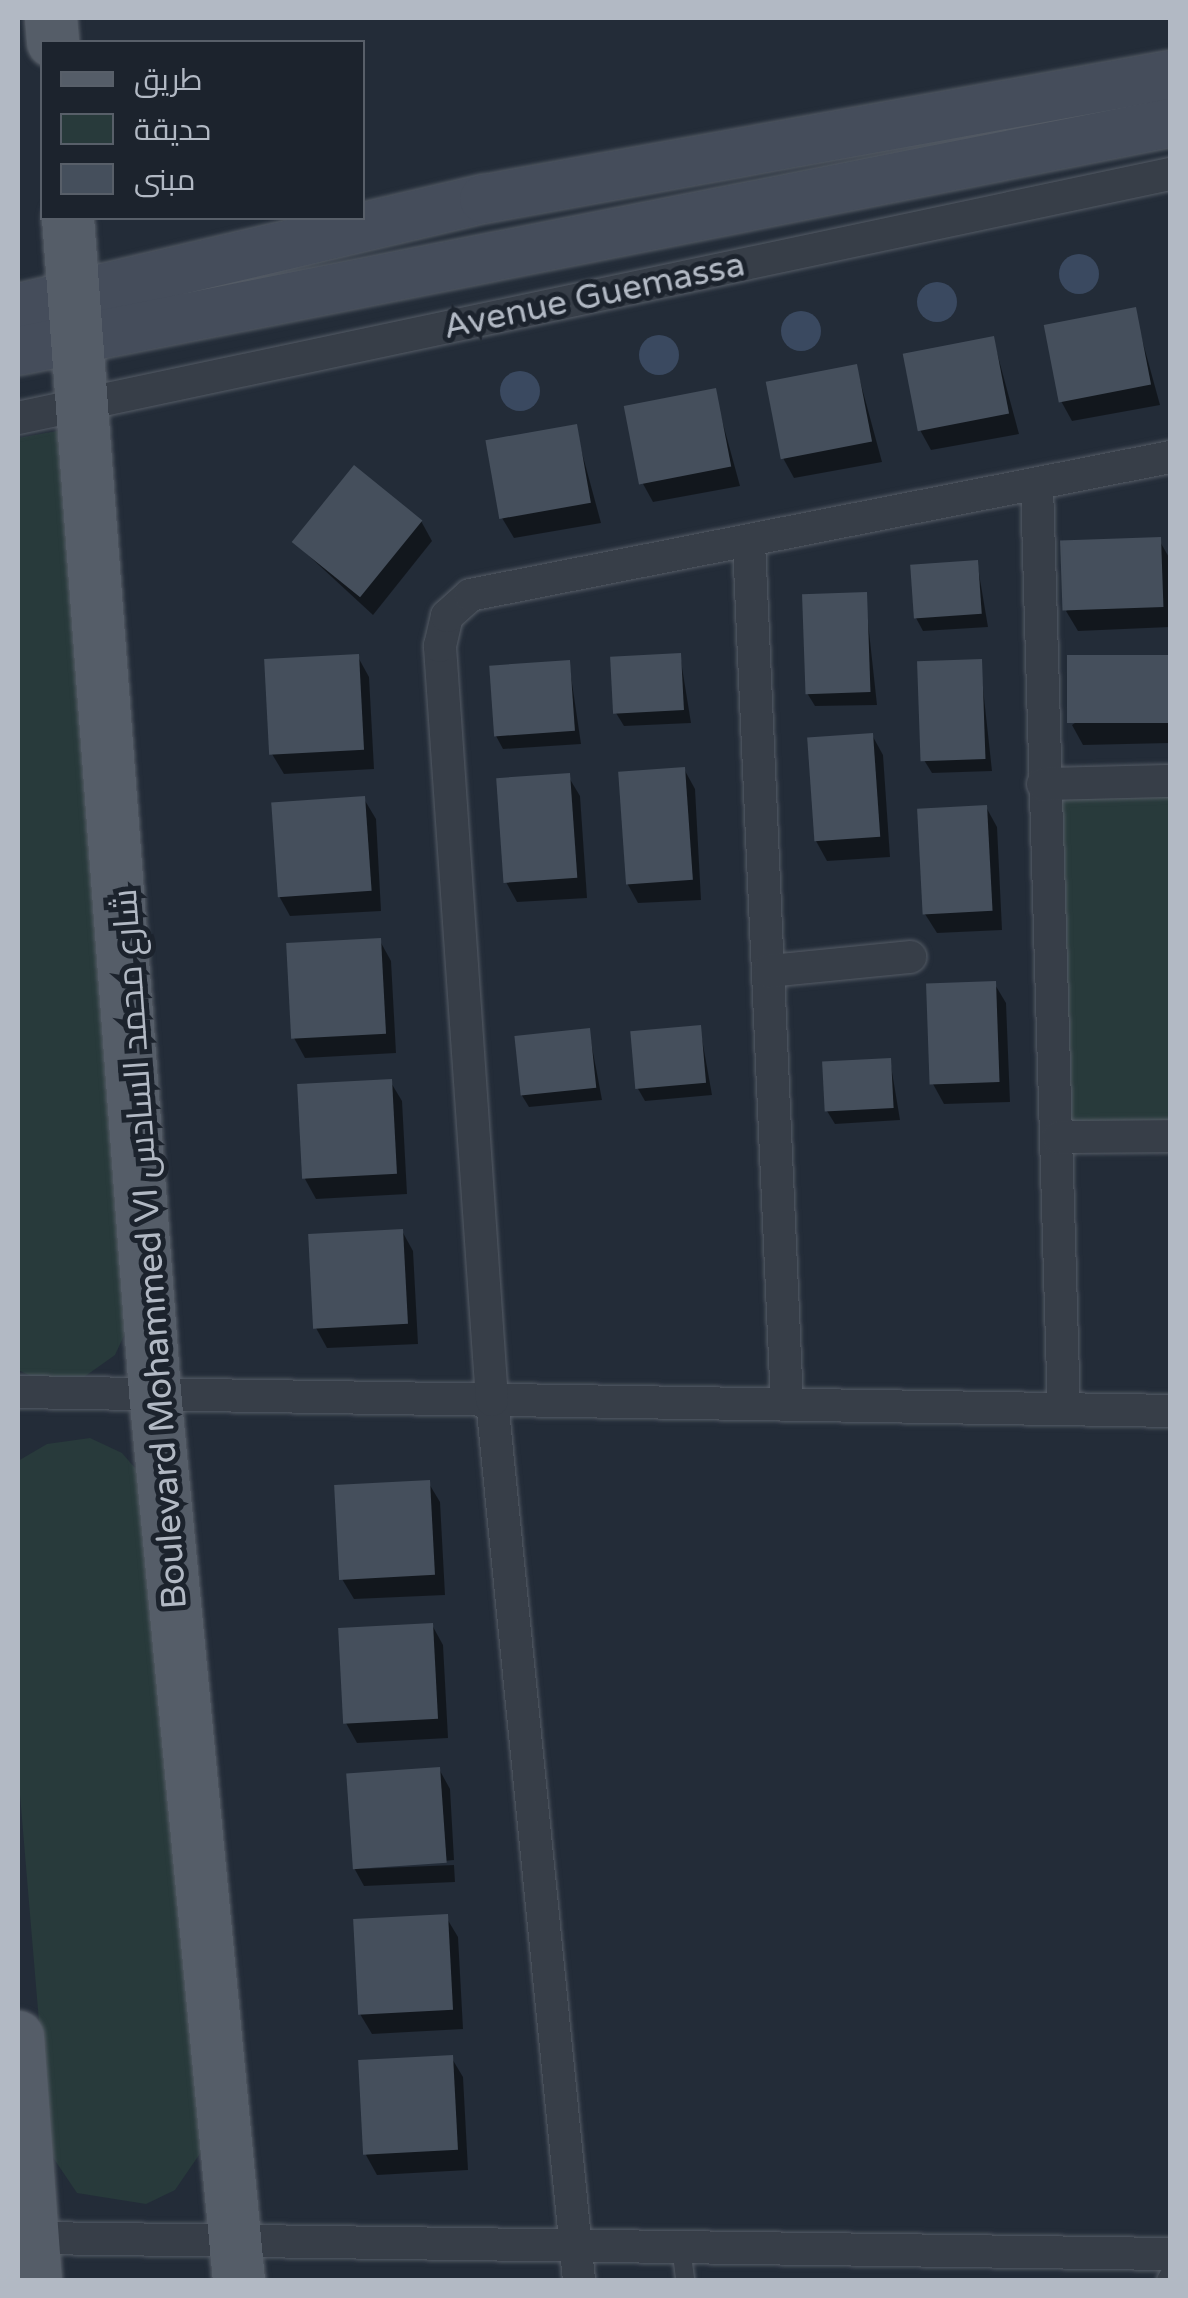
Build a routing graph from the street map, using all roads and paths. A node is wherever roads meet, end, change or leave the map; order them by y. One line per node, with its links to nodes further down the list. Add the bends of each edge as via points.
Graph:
1 (1170, 75): 6 (main road, Avenue Guemassa, via 484,199)
2 (1170, 123): 6 (main road, Avenue Guemassa)
3 (1170, 174): 8 (street, Avenue Guemassa)
4 (68, 220): 6 (main road, Boulevard Mohammed VI شارع محمد السادس)
5 (18, 308): 6 (main road, Avenue Guemassa)
6 (76, 317): 7 (main road, Avenue Guemassa); 8 (main road, Boulevard Mohammed VI شارع محمد السادس)
7 (18, 352)
8 (83, 401): 9 (street, Avenue Guemassa); 20 (main road, Boulevard Mohammed VI شارع محمد السادس)
9 (18, 418)
10 (1170, 456): 11 (street)
11 (1037, 485): 12 (street); 14 (street)
12 (749, 543): 16 (street); 21 (street, via 470,595 447,616 440,646)
13 (1170, 781): 14 (street)
14 (1043, 784): 17 (street)
15 (910, 957): 16 (street)
16 (769, 971): 22 (street)
17 (1059, 1136): 18 (street); 23 (street)
18 (1170, 1136)
19 (18, 1392): 20 (street)
20 (155, 1392): 21 (street); 31 (main road, Boulevard Mohammed VI شارع محمد السادس)
21 (492, 1400): 22 (street); 27 (street)
22 (787, 1402): 23 (street)
23 (1064, 1408): 24 (street)
24 (1170, 1412)
25 (18, 2037): 26 (main road)
26 (21, 2120): 30 (main road)
27 (576, 2245): 28 (street); 31 (street); 33 (street)
28 (681, 2246): 29 (street); 34 (lane)
29 (1170, 2254)
30 (37, 2259): 31 (street)
31 (239, 2260)
32 (1170, 2273): 35 (lane)
33 (579, 2280)
34 (685, 2280)
35 (1166, 2280)

